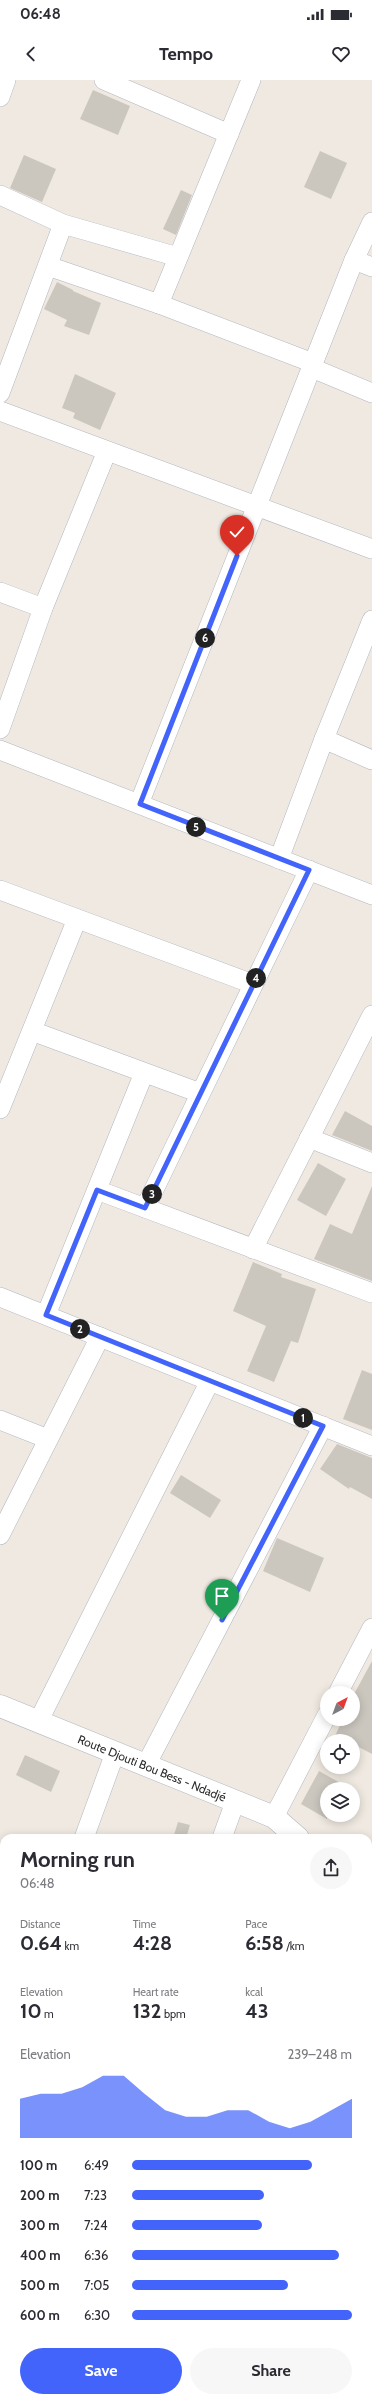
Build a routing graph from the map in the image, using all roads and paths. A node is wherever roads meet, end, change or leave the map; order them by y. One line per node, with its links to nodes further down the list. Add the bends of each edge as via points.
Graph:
1 (6, 80): 4 (street)
2 (104, 80): 5 (street)
3 (251, 80): 5 (street)
4 (0, 96)
5 (229, 134): 9 (street)
6 (0, 195): 8 (street)
7 (372, 222): 10 (street)
8 (63, 224): 9 (street); 11 (street)
9 (178, 257): 13 (street)
10 (354, 260): 12 (street); 14 (street)
11 (48, 266): 13 (street); 15 (street)
12 (372, 267)
13 (159, 304): 14 (street)
14 (312, 366): 16 (street); 19 (street)
15 (0, 393)
16 (372, 393)
17 (0, 411): 18 (street)
18 (107, 451): 19 (street); 22 (street)
19 (257, 506): 20 (street); 29 (street)
20 (372, 549)
21 (0, 592): 22 (street)
22 (42, 608): 25 (street)
23 (372, 620): 24 (street)
24 (367, 646): 26 (street)
25 (0, 729)
26 (324, 739): 28 (street); 30 (street)
27 (0, 750): 29 (street)
28 (372, 760)
29 (140, 804): 30 (street)
30 (279, 859): 31 (street)
31 (309, 870): 33 (street); 35 (street)
32 (0, 890): 34 (street)
33 (372, 895)
34 (77, 919): 35 (street); 37 (street)
35 (253, 984): 39 (street)
36 (372, 1015): 41 (street)
37 (32, 1031): 38 (street); 40 (street)
38 (144, 1073): 39 (street); 43 (street)
39 (200, 1093): 44 (street)
40 (0, 1109)
41 (309, 1138): 42 (street); 45 (street)
42 (372, 1163)
43 (97, 1190): 44 (street); 48 (street)
44 (145, 1208): 45 (street)
45 (253, 1248): 46 (street)
46 (372, 1293)
47 (0, 1297): 48 (street)
48 (46, 1315): 49 (street)
49 (100, 1337): 50 (street); 53 (street)
50 (210, 1381): 52 (street); 59 (street)
51 (0, 1420): 53 (street)
52 (323, 1426): 54 (street); 62 (street)
53 (48, 1439): 55 (street)
54 (372, 1446)
55 (0, 1535)
56 (372, 1628): 57 (street)
57 (342, 1686)
58 (0, 1706): 59 (main road, Route Djouti Bou Bess - Ndadjé)
59 (38, 1722): 61 (main road, Route Djouti Bou Bess - Ndadjé)
60 (321, 1726): 64 (street)
61 (115, 1753): 62 (main road, Route Djouti Bou Bess - Ndadjé); 65 (street)
62 (146, 1765): 63 (main road, Route Djouti Bou Bess - Ndadjé)
63 (236, 1802): 64 (main road, Route Djouti Bou Bess - Ndadjé); 66 (street)
64 (274, 1817): 67 (main road, Route Djouti Bou Bess - Ndadjé)
65 (85, 1834)
66 (224, 1834)
67 (293, 1834)

